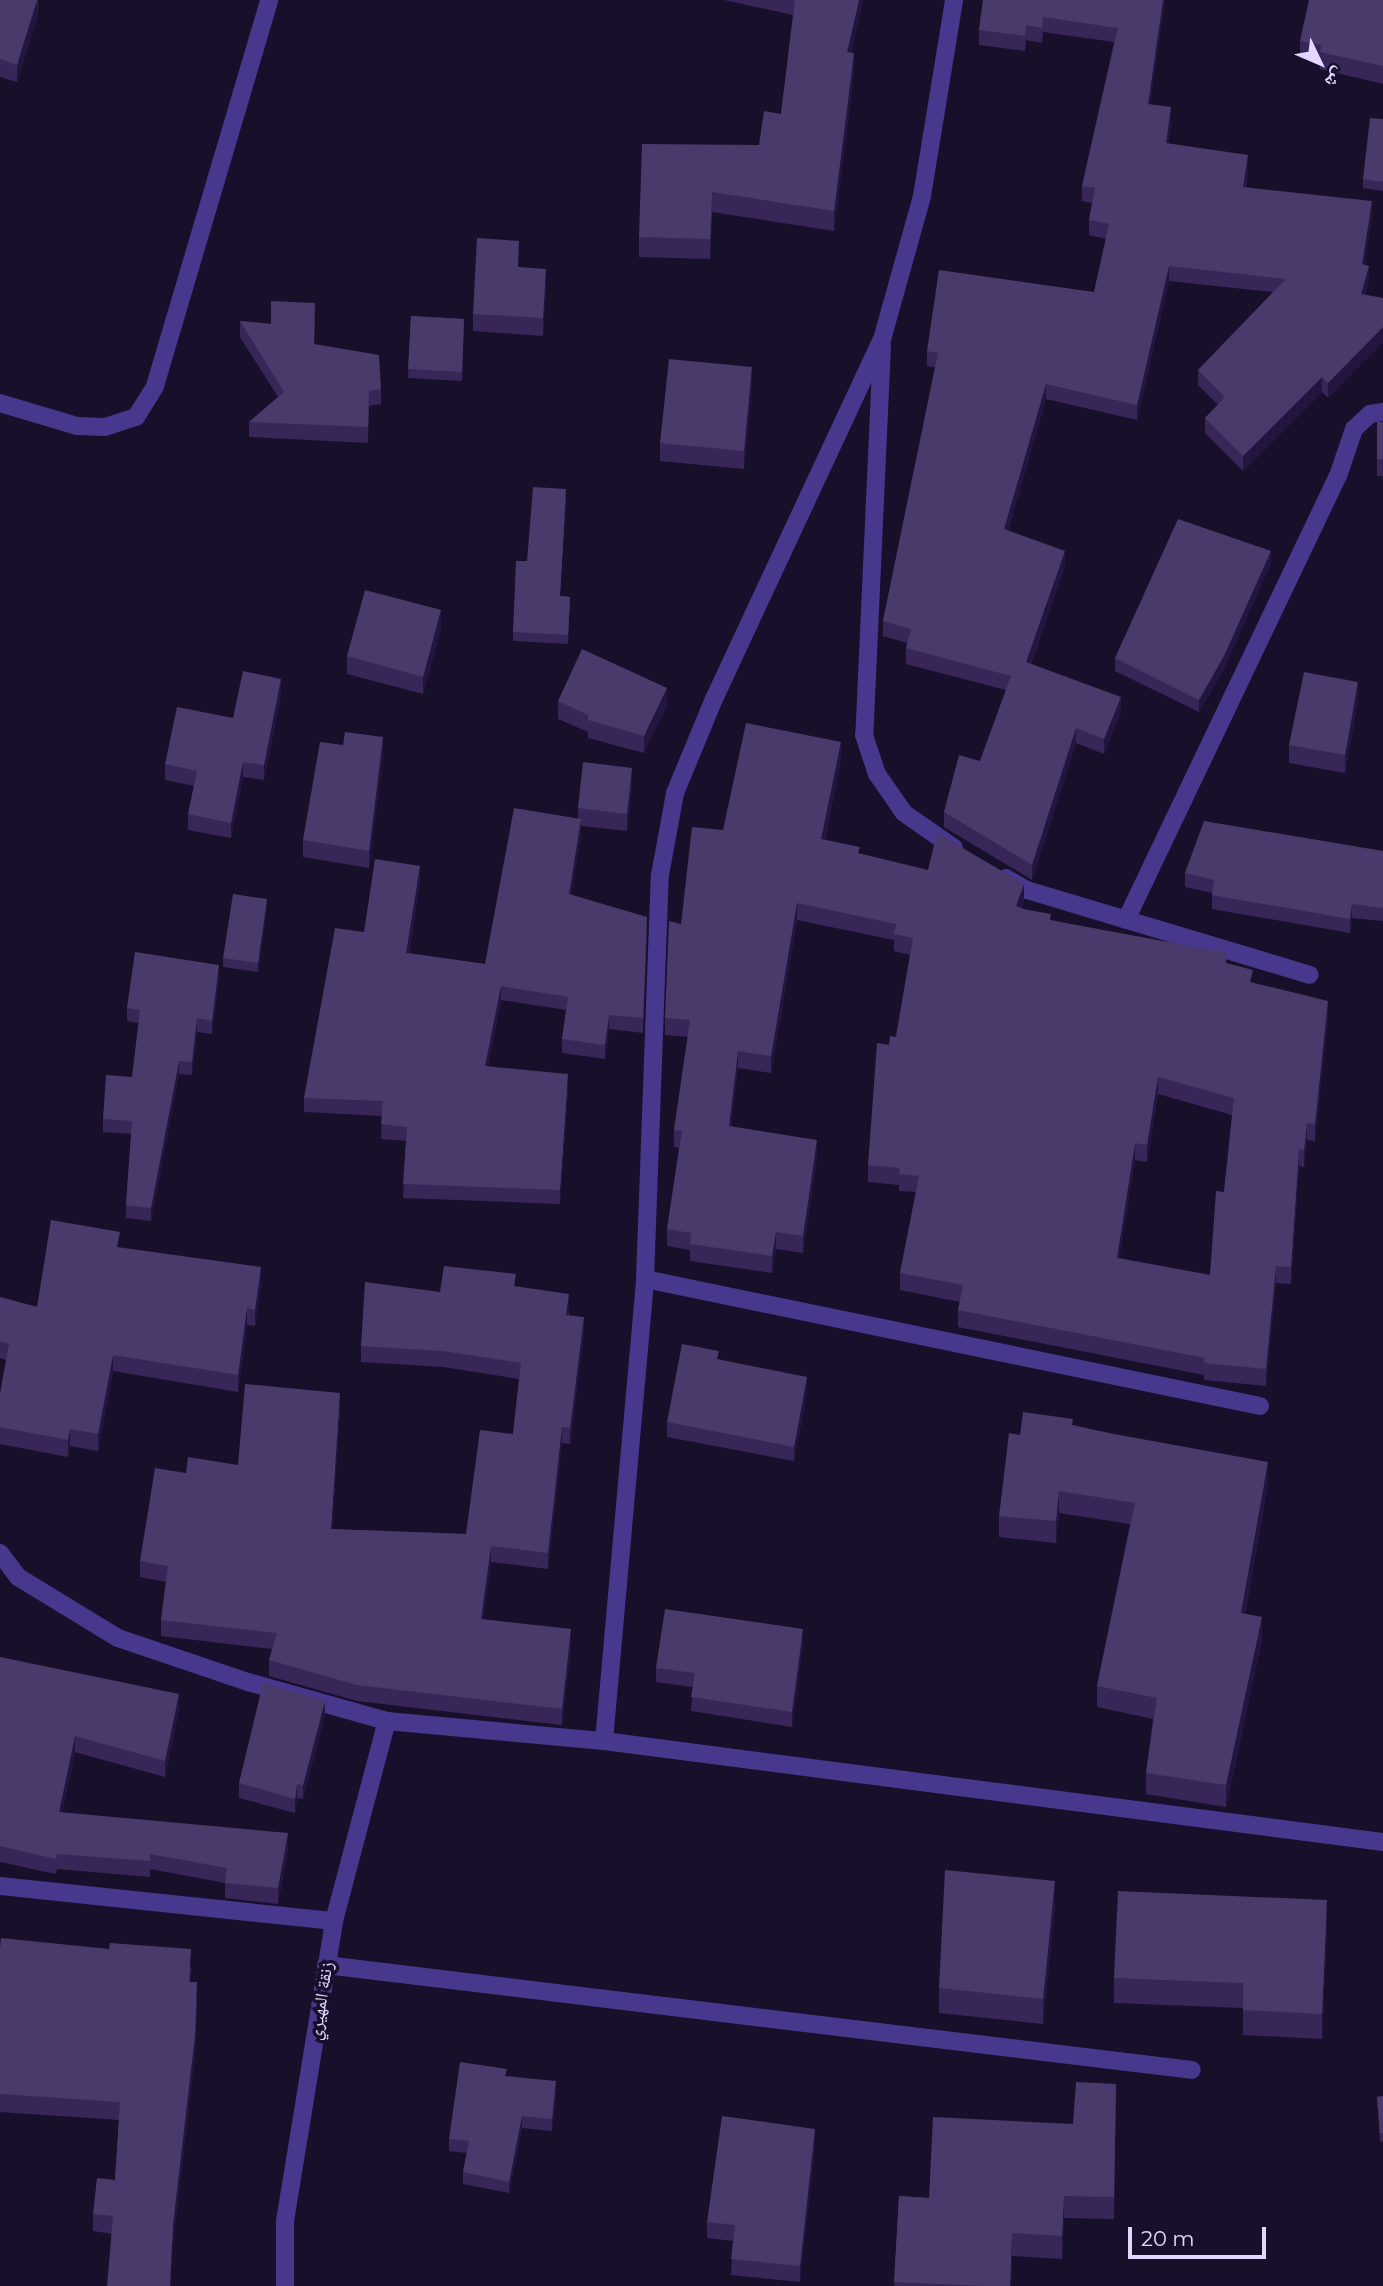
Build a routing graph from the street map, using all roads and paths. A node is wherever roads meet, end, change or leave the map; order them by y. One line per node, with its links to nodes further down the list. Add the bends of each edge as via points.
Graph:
1 (269, 0): 4 (street, via 155,386 136,417 105,428 77,426)
2 (954, 0): 3 (street, via 922,196)
3 (883, 336): 6 (street, via 864,735 877,774 904,813 978,863 1027,890); 8 (street, via 675,793 660,875)
4 (0, 403)
5 (1383, 412): 6 (street, via 1370,414 1354,429 1338,476)
6 (1126, 920): 7 (street)
7 (1310, 975)
8 (645, 1279): 9 (street); 12 (street)
9 (1260, 1406)
10 (0, 1553): 11 (street, via 18,1577 118,1638 247,1682)
11 (387, 1721): 12 (street); 15 (street, زنقة المهيري)
12 (604, 1741): 13 (street)
13 (1383, 1842)
14 (0, 1886): 15 (street)
15 (334, 1921): 16 (street, زنقة المهيري)
16 (326, 1965): 17 (street); 18 (street, زنقة المهيري, via 285,2221)
17 (1192, 2070)
18 (285, 2286)

